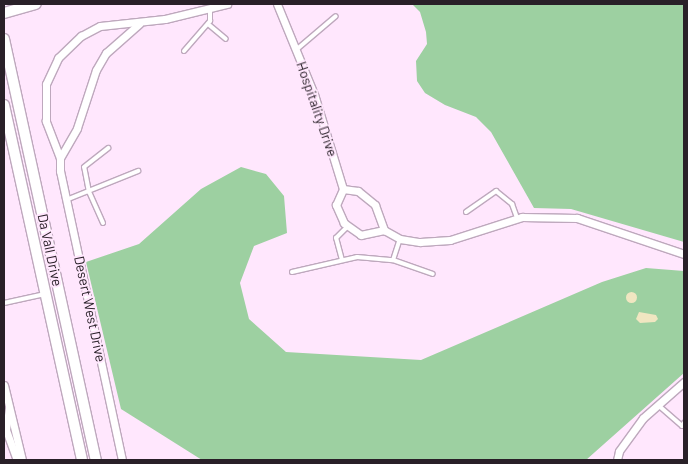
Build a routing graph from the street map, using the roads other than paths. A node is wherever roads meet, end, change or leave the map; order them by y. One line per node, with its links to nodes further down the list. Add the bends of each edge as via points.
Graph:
1 (36, 4): 5 (main road)
2 (227, 4): 4 (street, Desert West Drive)
3 (277, 4): 11 (street, Hospitality Drive)
4 (210, 8): 7 (street, Desert West Drive); 8 (lane)
5 (4, 13)
6 (336, 16): 11 (lane)
7 (141, 23): 15 (street, Desert West Drive, via 106,53 96,70 76,128); 15 (street, Desert West Drive, via 100,26 80,36 58,58 46,84 46,121)
8 (208, 24): 10 (lane); 12 (lane)
9 (4, 39): 41 (main road, Da Vall Drive)
10 (226, 39)
11 (296, 50): 17 (street, Hospitality Drive, via 314,94)
12 (184, 51)
13 (4, 105): 31 (main road, Da Vall Drive)
14 (108, 148): 18 (lane, via 84,167)
15 (60, 158): 19 (street, Desert West Drive)
16 (138, 171): 18 (lane)
17 (342, 189): 23 (street, Hospitality Drive, via 336,205); 24 (street, via 358,191 375,205)
18 (89, 192): 19 (lane); 22 (lane)
19 (66, 200): 42 (street, Desert West Drive)
20 (466, 212): 21 (lane, via 496,191 512,204)
21 (517, 218): 25 (street, via 450,240 420,242); 26 (street, via 577,218)
22 (103, 223)
23 (348, 226): 24 (street, via 361,235); 27 (lane, via 336,238)
24 (384, 230): 25 (street)
25 (400, 239): 28 (lane)
26 (684, 254)
27 (342, 260): 28 (lane, via 357,257); 29 (lane)
28 (393, 260): 30 (lane)
29 (292, 272)
30 (433, 274)
31 (45, 294): 32 (lane); 40 (main road, Da Vall Drive)
32 (4, 303)
33 (684, 382): 35 (street)
34 (4, 385): 36 (street)
35 (658, 404): 37 (lane, via 682,426); 43 (street, via 643,418 619,451)
36 (9, 408): 38 (street, via 6,430); 39 (street)
37 (684, 423)
38 (16, 460)
39 (22, 460)
40 (82, 460)
41 (96, 460)
42 (122, 460)
43 (617, 460)

